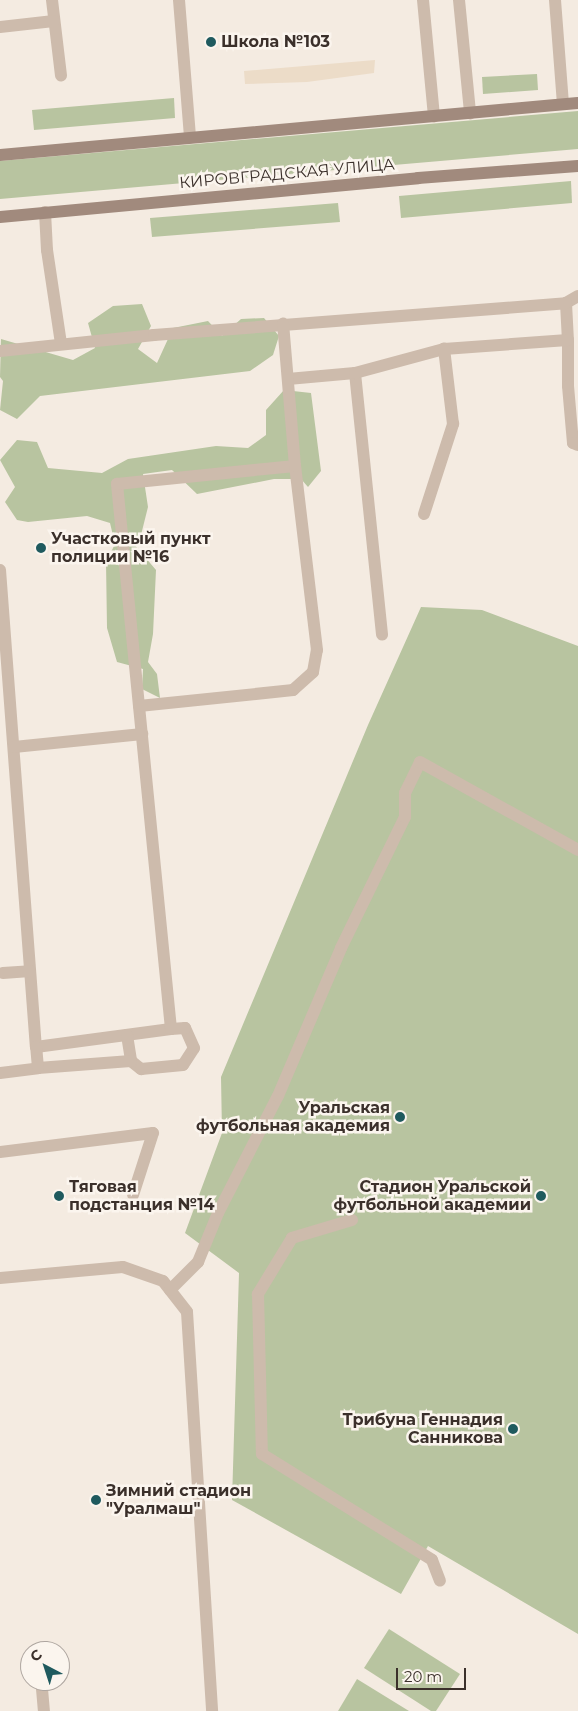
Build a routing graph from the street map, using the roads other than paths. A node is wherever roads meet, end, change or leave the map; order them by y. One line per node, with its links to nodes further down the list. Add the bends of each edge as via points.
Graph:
1 (52, 0): 6 (lane)
2 (179, 0): 13 (lane)
3 (423, 0): 12 (lane)
4 (459, 0): 11 (lane)
5 (555, 0): 10 (lane)
6 (54, 21): 7 (lane); 8 (lane)
7 (0, 27)
8 (61, 75)
9 (578, 103): 10 (main road)
10 (563, 104): 11 (main road)
11 (470, 113): 12 (main road)
12 (434, 116): 13 (main road)
13 (190, 138): 14 (main road)
14 (0, 155)
15 (578, 166): 16 (main road, КИРОВГРАДСКАЯ УЛИЦА)
16 (45, 212): 17 (main road, КИРОВГРАДСКАЯ УЛИЦА); 22 (lane, via 47,250)
17 (0, 218)
18 (578, 296): 19 (lane)
19 (566, 303): 20 (lane); 21 (lane)
20 (283, 324): 22 (lane); 27 (lane)
21 (568, 340): 23 (lane); 25 (lane)
22 (61, 344): 24 (lane)
23 (444, 349): 26 (lane); 30 (lane, via 453,424)
24 (0, 351)
25 (572, 361): 28 (lane, via 573,443)
26 (356, 373): 27 (lane); 33 (lane)
27 (288, 380): 29 (lane)
28 (578, 445)
29 (295, 466): 34 (lane, via 316,650 313,672 293,690); 34 (lane, via 117,484)
30 (424, 514)
31 (0, 570): 32 (lane)
32 (3, 629): 36 (lane)
33 (382, 635)
34 (139, 706): 35 (lane)
35 (142, 734): 36 (lane); 40 (lane)
36 (14, 747): 38 (lane)
37 (578, 850): 50 (lane, via 420,762 405,793 405,817 341,948 278,1096 218,1213 198,1262)
38 (30, 971): 39 (lane); 42 (lane)
39 (3, 973)
40 (171, 1029): 41 (lane); 43 (lane, via 185,1028 194,1048 183,1065 141,1070)
41 (127, 1035): 42 (lane); 43 (lane)
42 (36, 1048): 44 (lane)
43 (131, 1061): 44 (lane)
44 (38, 1068): 45 (lane)
45 (0, 1073)
46 (0, 1152): 47 (lane, via 153,1134)
47 (133, 1195)
48 (352, 1220): 51 (lane, via 292,1238 258,1294 262,1454 432,1560)
49 (0, 1278): 50 (lane, via 123,1267 163,1281)
50 (170, 1290): 54 (lane, via 187,1312)
51 (440, 1581)
52 (42, 1691): 53 (lane)
53 (44, 1711)
54 (212, 1711)

